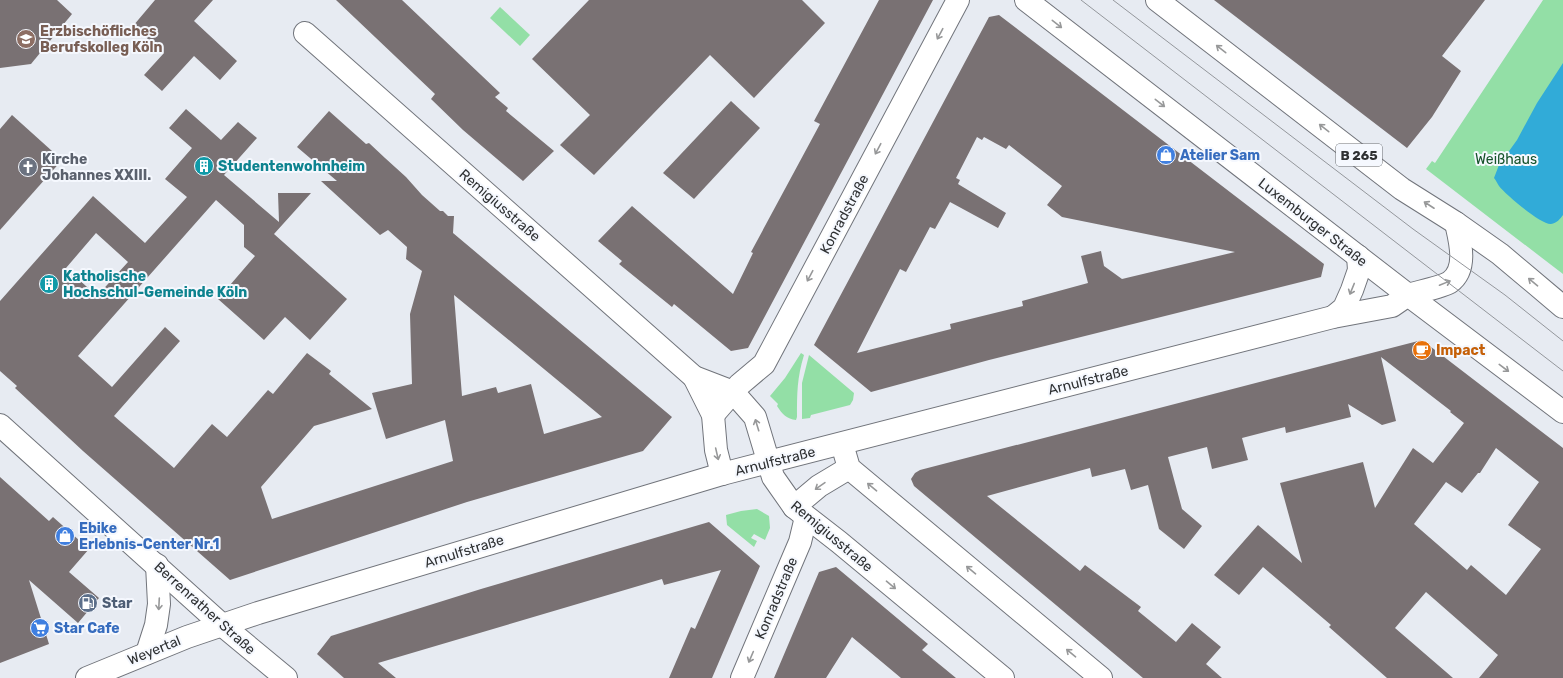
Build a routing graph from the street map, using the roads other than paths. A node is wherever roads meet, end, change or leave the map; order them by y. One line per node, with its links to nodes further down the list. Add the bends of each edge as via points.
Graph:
1 (958, 0): 11 (street, Konradstraße, one-way to 11, via 764,364)
2 (1026, 0): 6 (street, Luxemburger Straße, one-way to 6)
3 (1157, 0): 5 (street, B 265, one-way to 3, via 1402,189)
4 (305, 32): 10 (street, Remigiusstraße)
5 (1456, 223): 7 (street, Arnulfstraße, one-way to 5, via 1449,283 1456,276 1461,264); 8 (street, B 265, one-way to 5, via 1500,254)
6 (1358, 256): 7 (street, Luxemburger Straße); 9 (street, one-way to 9, via 1359,270 1352,290 1344,308)
7 (1408, 295): 9 (street, Arnulfstraße, via 1392,306); 12 (street, Luxemburger Straße, one-way to 12)
8 (1563, 307)
9 (1333, 318): 15 (street, Arnulfstraße)
10 (694, 377): 11 (street, Remigiusstraße); 13 (street, Remigiusstraße)
11 (733, 392): 13 (street, Konradstraße); 16 (street, Remigiusstraße, one-way to 11, via 755,417)
12 (1563, 412)
13 (713, 415): 18 (street, Remigiusstraße, one-way to 18, via 716,450)
14 (0, 425): 20 (street, Berrenrather Straße)
15 (842, 444): 16 (street, Arnulfstraße); 17 (street)
16 (769, 462): 18 (street, Arnulfstraße); 19 (street, Remigiusstraße, via 773,477)
17 (849, 468): 19 (street, one-way to 19, via 819,486); 27 (street, one-way to 17)
18 (722, 474): 21 (street, Arnulfstraße)
19 (800, 512): 25 (street, Konradstraße, one-way to 25, via 800,542); 26 (street, Remigiusstraße, one-way to 26)
20 (157, 565): 21 (street, Berrenrather Straße); 22 (street, one-way to 22, via 159,604 156,625)
21 (222, 625): 22 (street, Weyertal); 24 (street, Berrenrather Straße)
22 (147, 653): 23 (street, Weyertal)
23 (87, 678)
24 (286, 678)
25 (742, 678)
26 (1003, 678)
27 (1101, 678)

